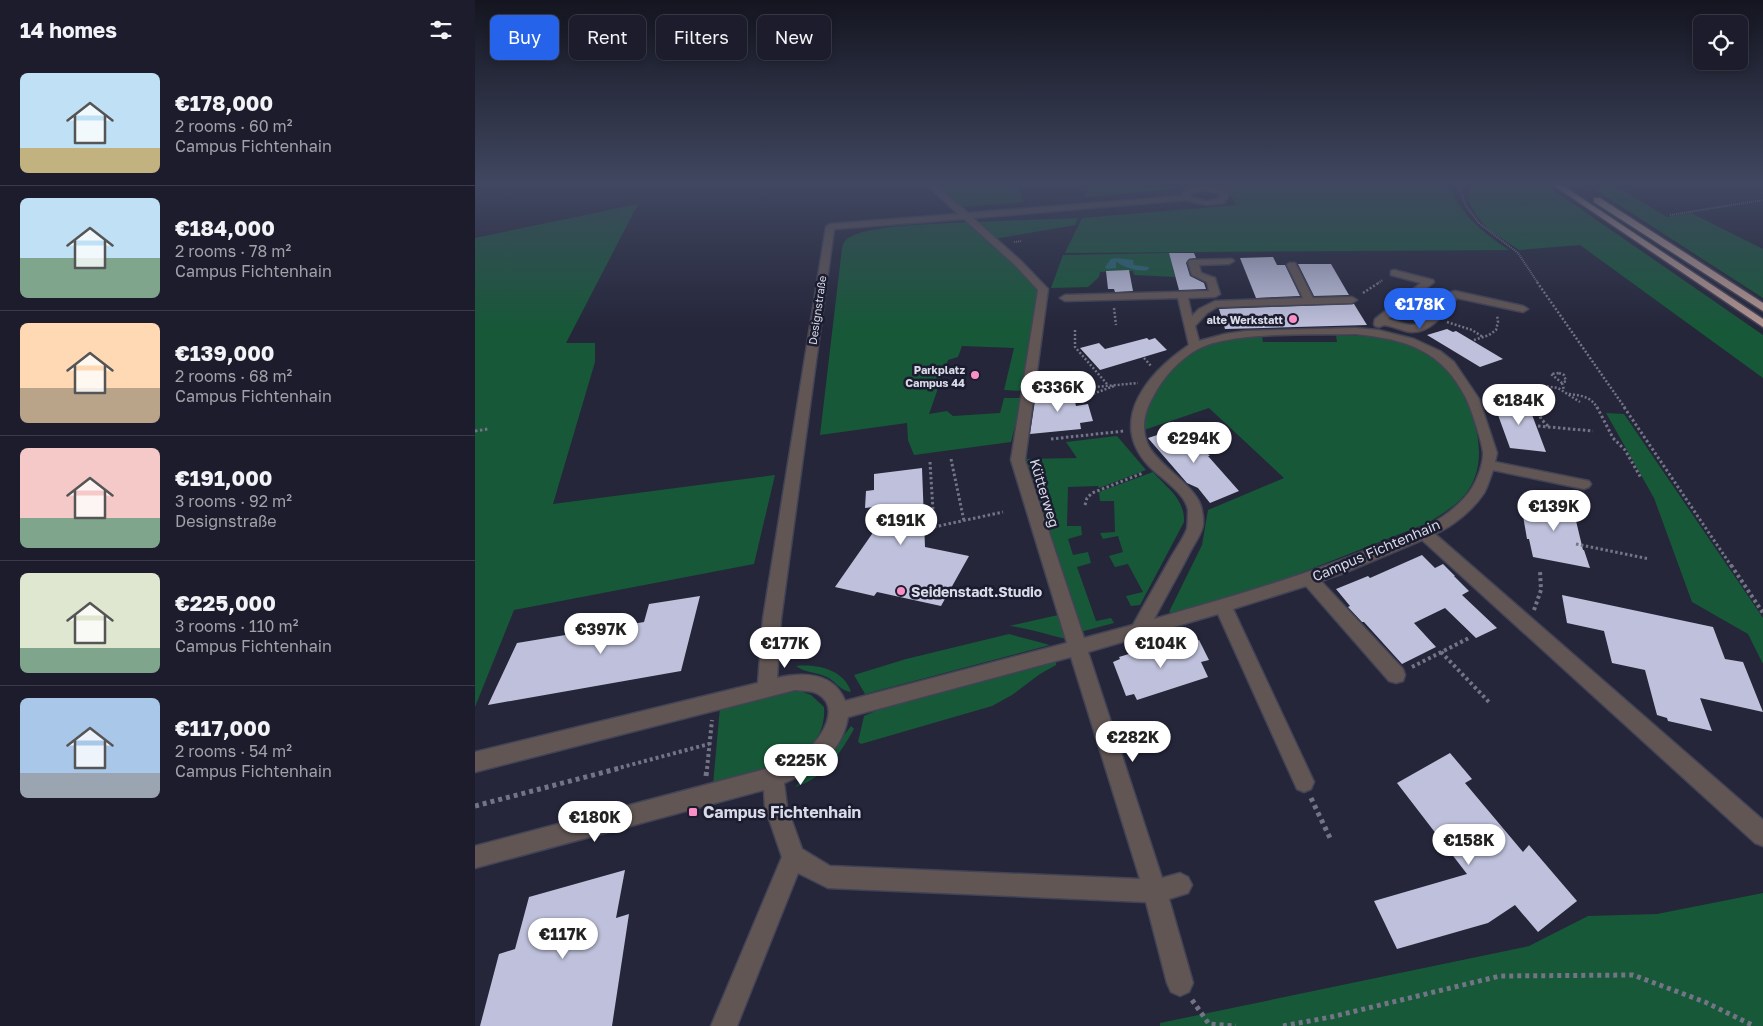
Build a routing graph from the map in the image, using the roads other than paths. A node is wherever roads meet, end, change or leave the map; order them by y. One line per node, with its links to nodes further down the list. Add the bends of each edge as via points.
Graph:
1 (829, 233): 26 (street, Designstraße, via 772,620)
2 (984, 233): 24 (street, Kütterweg, via 1043,289 1018,460)
3 (1628, 233): 14 (highway)
4 (1648, 233): 12 (highway)
5 (1229, 261): 8 (street, via 1193,262 1197,276 1211,280 1215,294)
6 (1291, 265): 11 (street)
7 (1394, 273): 16 (street, via 1429,282)
8 (1182, 295): 9 (street); 15 (street)
9 (1065, 298)
10 (1352, 300): 11 (street)
11 (1309, 301): 15 (street, via 1215,304)
12 (1763, 308)
13 (1523, 309): 16 (street, via 1455,294 1423,328 1415,329 1389,321)
14 (1763, 324)
15 (1189, 326): 17 (street)
16 (1379, 327): 17 (street, Campus Fichtenhain, via 1355,331 1246,334); 18 (street, Campus Fichtenhain, via 1436,352 1450,364 1473,399 1490,453)
17 (1195, 346): 23 (street, Campus Fichtenhain, via 1155,381 1137,420 1142,448 1181,488 1195,508 1195,528)
18 (1488, 465): 19 (street); 20 (street, Campus Fichtenhain, via 1478,491 1459,511)
19 (1584, 484)
20 (1424, 533): 21 (street, Campus Fichtenhain); 31 (street)
21 (1309, 578): 22 (street, Campus Fichtenhain); 25 (street)
22 (1223, 606): 23 (street, Campus Fichtenhain); 30 (street)
23 (1139, 631): 24 (street, Campus Fichtenhain)
24 (1078, 647): 27 (street, Campus Fichtenhain); 35 (street)
25 (1395, 675)
26 (767, 688): 27 (street, via 809,681 822,685 830,690); 28 (street)
27 (839, 712): 29 (street, via 837,724 815,756 795,769)
28 (475, 762)
29 (773, 777): 32 (street); 33 (street, via 776,807)
30 (1304, 782)
31 (1763, 835)
32 (475, 857)
33 (793, 857): 35 (street, via 828,877); 37 (street)
34 (1180, 885): 35 (street)
35 (1155, 891): 36 (street)
36 (1180, 983)
37 (724, 1026)

